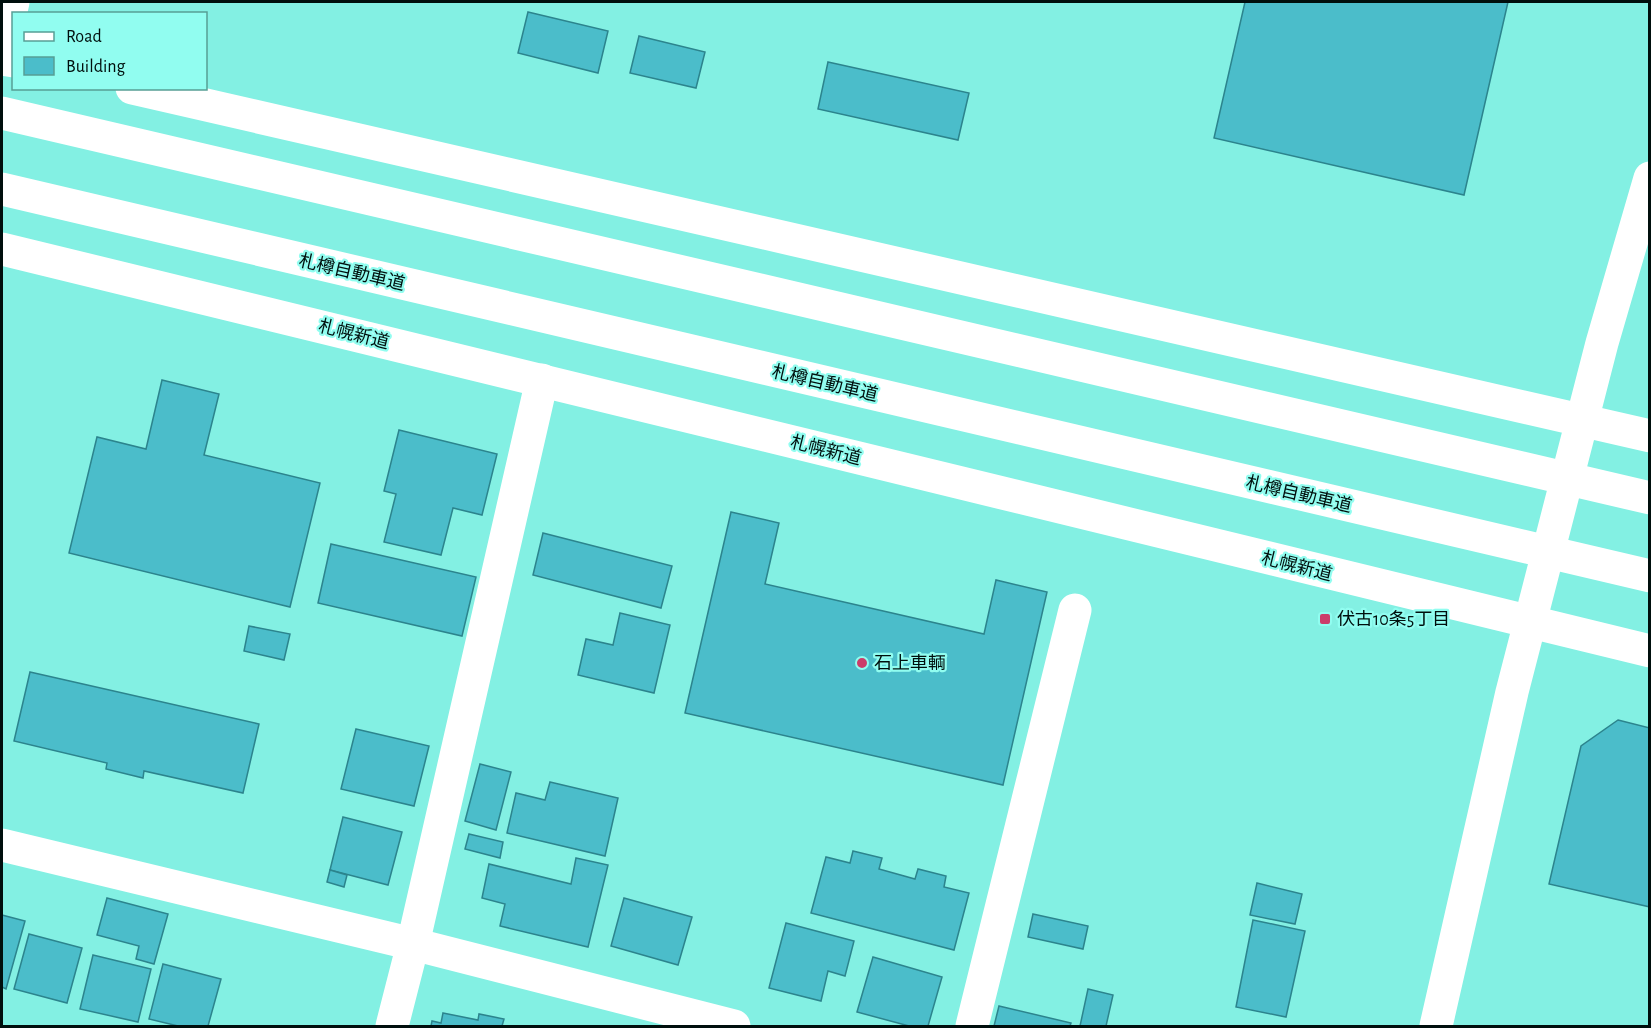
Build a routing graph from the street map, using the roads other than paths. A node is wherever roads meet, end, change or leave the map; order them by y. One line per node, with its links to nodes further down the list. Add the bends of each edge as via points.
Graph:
1 (13, 2): 2 (main road)
2 (2, 50)
3 (141, 90): 9 (main road)
4 (2, 113): 11 (main road)
5 (1650, 178): 9 (main road)
6 (2, 189): 12 (main road, 札樽自動車道)
7 (2, 249): 8 (main road, 札幌新道)
8 (542, 380): 14 (main road, 札幌新道); 17 (main road)
9 (1584, 419): 10 (main road); 14 (main road)
10 (1650, 436)
11 (1650, 498)
12 (1650, 576)
13 (1074, 610): 20 (main road)
14 (1531, 623): 15 (main road, 札幌新道); 21 (main road)
15 (1650, 651)
16 (2, 845): 17 (main road)
17 (413, 944): 18 (main road); 19 (main road)
18 (715, 1024)
19 (393, 1026)
20 (972, 1026)
21 (1436, 1026)

